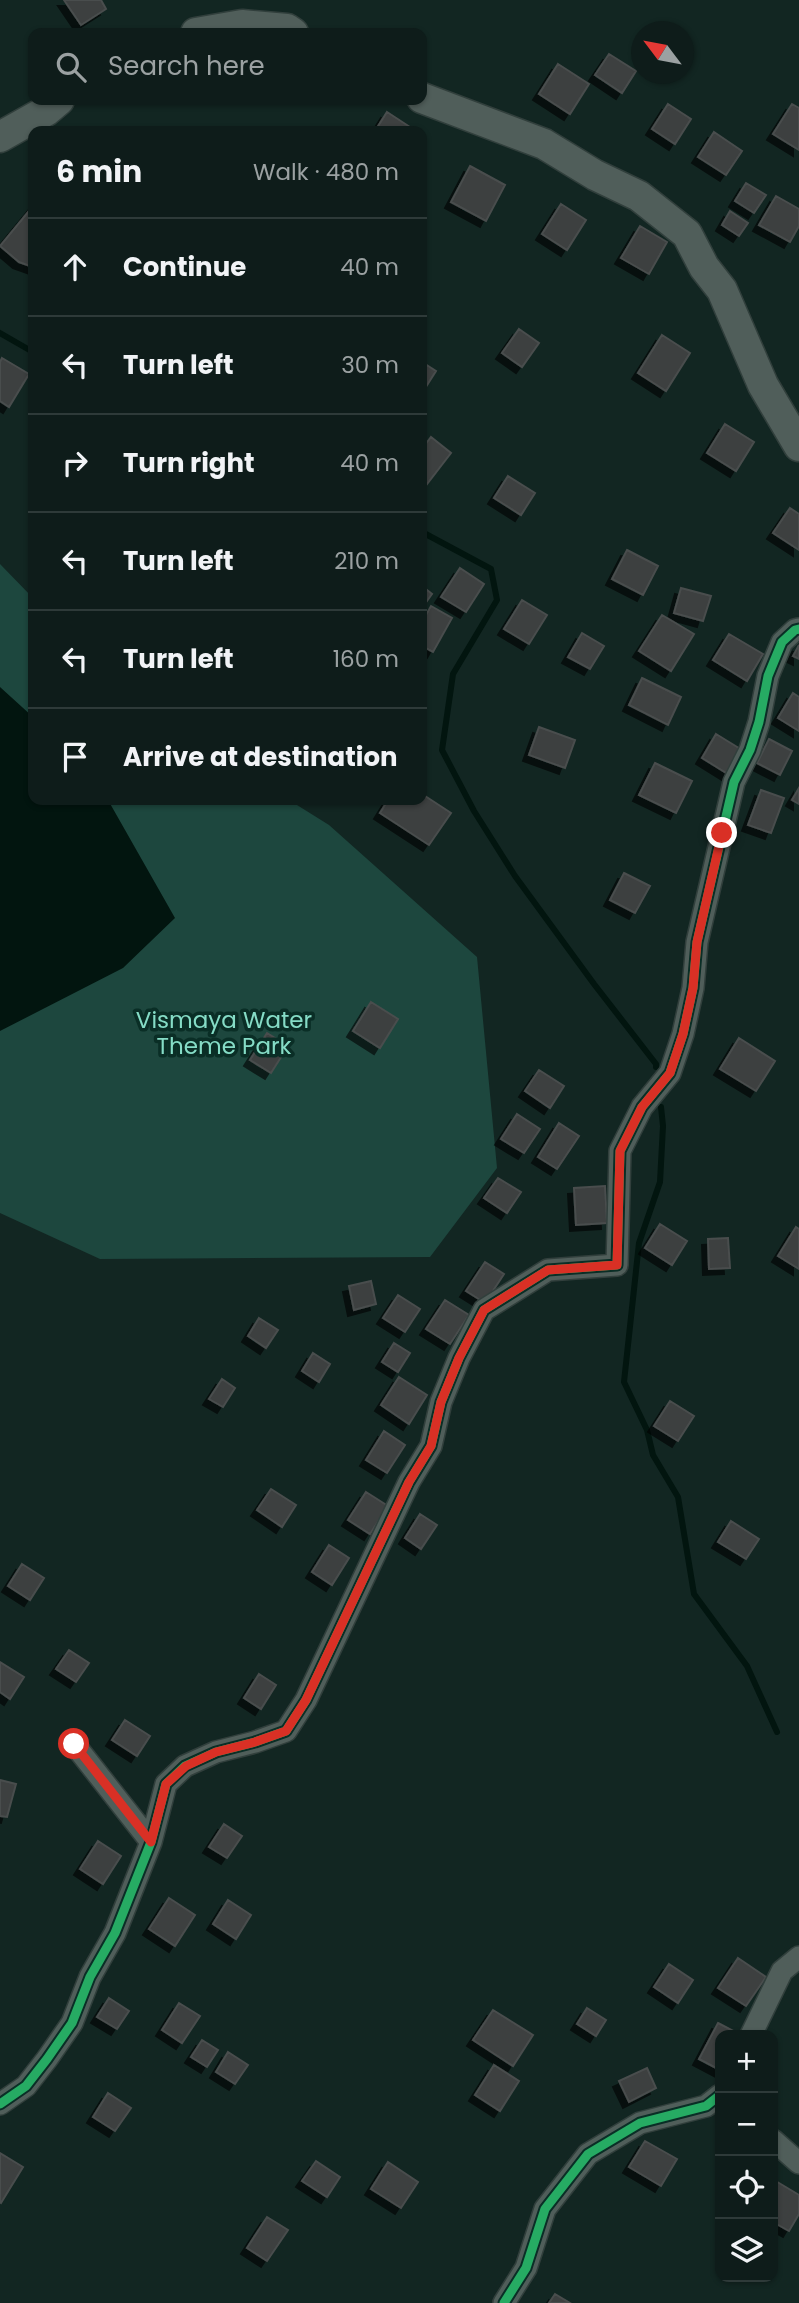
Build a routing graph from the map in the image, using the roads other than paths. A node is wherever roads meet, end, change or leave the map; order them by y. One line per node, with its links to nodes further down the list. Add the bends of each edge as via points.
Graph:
1 (224, 28): 2 (main road)
2 (276, 28)
3 (427, 100): 6 (main road, via 544,144 639,196 687,234 722,290 763,385)
4 (53, 105): 5 (main road)
5 (0, 137)
6 (799, 446)
7 (799, 629): 9 (street, via 782,642 768,676 750,750 734,782 697,942 688,1011 670,1073 642,1107 620,1151 617,1265 548,1270 484,1310 441,1402 431,1446 409,1482 306,1700 286,1731 216,1752 186,1766 166,1784)
8 (74, 1744): 9 (street)
9 (151, 1842): 13 (street, via 72,2023 26,2086)
10 (799, 1957): 11 (street, via 782,1971)
11 (753, 2030)
12 (715, 2100): 16 (street, via 640,2123 588,2154 545,2209 526,2268)
13 (0, 2104)
14 (778, 2144): 15 (street)
15 (799, 2163)
16 (504, 2303)

